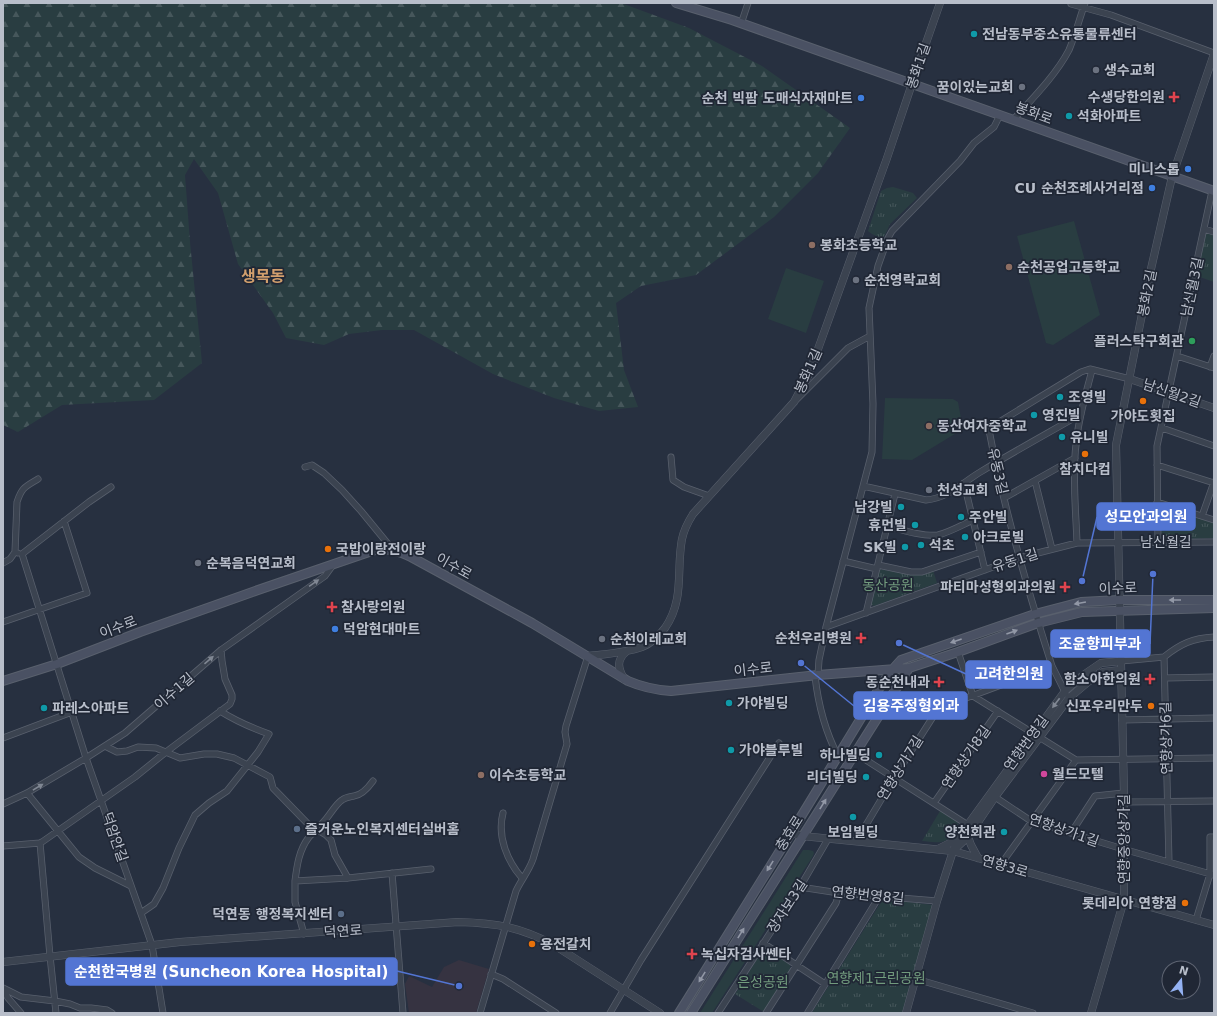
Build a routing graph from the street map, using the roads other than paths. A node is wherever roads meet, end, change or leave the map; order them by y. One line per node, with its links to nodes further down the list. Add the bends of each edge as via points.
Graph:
1 (676, 3): 7 (main road, 봉화로)
2 (689, 3): 7 (main road, 봉화로)
3 (748, 3): 8 (street)
4 (940, 3): 10 (street, 봉화1길)
5 (1071, 4): 6 (street)
6 (1085, 5): 9 (street); 12 (street, via 1069,50 1044,85)
7 (732, 20): 8 (main road, 봉화로)
8 (741, 24): 10 (main road, 봉화로)
9 (1214, 53): 13 (street, 봉화2길)
10 (912, 84): 11 (main road, 봉화로); 24 (street, 봉화1길, via 810,374)
11 (1000, 115): 12 (main road, 봉화로); 17 (street, via 994,127 974,143 960,161 892,231 883,251 872,292 869,308)
12 (1013, 120): 13 (main road, 봉화로)
13 (1172, 177): 14 (main road, 봉화로); 22 (street, 봉화2길)
14 (1213, 191): 15 (street, 남신월3길)
15 (1204, 229): 16 (street); 18 (street, 남신월3길)
16 (1214, 232)
17 (870, 336): 24 (street, via 848,348); 38 (street, via 872,452)
18 (1177, 356): 20 (street); 23 (street, 남신월3길)
19 (1214, 356): 20 (street)
20 (1212, 367)
21 (1092, 370): 22 (street); 26 (street); 31 (street, 유동3길, via 1081,372 991,426 989,430)
22 (1130, 379): 23 (street, 남신월2길); 52 (street, 봉화2길, via 1116,445)
23 (1169, 392): 25 (street, 남신월2길); 27 (street, 남신월3길)
24 (794, 402): 41 (street, 봉화1길)
25 (1214, 408)
26 (1081, 414): 30 (street); 31 (street)
27 (1162, 428): 28 (street); 32 (street, 남신월3길, via 1157,446)
28 (1214, 446)
29 (671, 457): 41 (street, via 673,480)
30 (1075, 458): 35 (street); 51 (street)
31 (995, 463): 36 (street); 42 (street, 유동3길)
32 (1157, 465): 37 (street); 43 (street, 남신월3길)
33 (305, 467): 54 (street, via 312,466 324,473 361,511)
34 (38, 479): 55 (street, via 20,492)
35 (1035, 481): 42 (street); 53 (street)
36 (964, 483): 40 (street, via 952,492 935,499 926,500); 45 (street)
37 (1214, 483): 44 (street)
38 (863, 486): 40 (street); 59 (street)
39 (111, 487): 47 (street)
40 (895, 494): 48 (street)
41 (709, 496): 76 (street, 봉화1길, via 687,523 682,539 677,600 672,616 661,634 652,642)
42 (1004, 498): 58 (street, 유동3길)
43 (1157, 502): 44 (street); 49 (street, 남신월3길)
44 (1202, 516): 46 (street)
45 (973, 520): 48 (street, via 937,535); 56 (street)
46 (1214, 520)
47 (64, 521): 57 (street); 67 (street, via 88,593)
48 (888, 526): 62 (street)
49 (1158, 542): 50 (street, 남신월길); 52 (street, 남신월길)
50 (1214, 542)
51 (1077, 543): 52 (street, 유동1길); 53 (street, 유동1길)
52 (1118, 543): 64 (street, 봉화2길)
53 (1052, 549): 58 (street, 유동1길)
54 (393, 550): 61 (main road, 이수로, via 383,548); 78 (main road, 이수로, via 418,560)
55 (14, 552): 57 (street); 60 (street, via 10,559)
56 (981, 552): 62 (street, via 922,572); 63 (street)
57 (22, 554): 67 (street, 덕암안길)
58 (1018, 558): 63 (street, 유동1길); 70 (street, 유동3길)
59 (843, 561): 62 (street); 73 (street)
60 (3, 563)
61 (335, 563): 75 (street, 이수1길, one-way to 61, via 325,576); 81 (main road, 이수로)
62 (877, 567): 69 (street)
63 (986, 570): 69 (street, 유동1길)
64 (1119, 600): 65 (main road, 이수로, one-way to 64); 68 (street, 봉화2길); 70 (main road, 이수로, one-way to 70, via 1082,602)
65 (1214, 600)
66 (1214, 608): 68 (main road, 이수로)
67 (40, 610): 71 (street); 81 (street, 덕암안길)
68 (1119, 611): 72 (main road, 이수로, via 1082,612); 80 (street, 봉화2길)
69 (866, 613): 73 (street, 유동1길)
70 (1035, 614): 72 (street, 유동3길); 84 (main road, 이수로, one-way to 84, via 901,660)
71 (3, 622)
72 (1038, 623): 77 (main road, 이수로, one-way to 72); 82 (street, 유동3길)
73 (826, 627): 87 (street)
74 (1214, 637): 79 (street, via 1188,642)
75 (221, 650): 96 (street, via 225,679 232,699 230,704); 105 (street, 이수1길, one-way to 75, via 125,733)
76 (627, 651): 78 (street, 봉화1길); 90 (street, via 619,663)
77 (958, 652): 83 (main road, 이수로); 94 (street)
78 (588, 656): 90 (main road, 이수로); 150 (street, via 566,726 567,744 533,859)
79 (1164, 657): 80 (street); 89 (street, 연향상가6길)
80 (1121, 661): 85 (street, 연향중앙상가길); 93 (street, 연향번영길, via 1101,663)
81 (57, 664): 91 (main road, 이수로); 98 (street, 덕암안길)
82 (1052, 666): 93 (street); 94 (street, 연향상가7길)
83 (909, 668): 84 (main road, 이수로); 107 (main road, 충효로)
84 (892, 670): 86 (main road, 이수로); 92 (main road, 충효로)
85 (1121, 670): 95 (street, 연향번영길, via 1103,672); 101 (street, 연향중앙상가길)
86 (872, 671): 87 (main road, 이수로); 92 (main road, via 879,675)
87 (816, 676): 90 (main road, 이수로, via 671,691 660,691); 108 (street, via 817,694 832,745)
88 (1214, 677): 89 (street)
89 (1165, 678): 100 (street, 연향상가6길)
90 (625, 679)
91 (3, 681)
92 (880, 687): 108 (main road, 충효로)
93 (1065, 691): 95 (street); 102 (street, 연향번영길, one-way to 102)
94 (973, 696): 97 (street, 연향상가8길); 115 (street, 연향상가7길, via 942,707 936,712)
95 (1070, 698): 102 (street, 연향번영길)
96 (220, 711): 106 (street); 114 (street, via 249,727 269,734)
97 (998, 711): 102 (street, 연향상가8길); 124 (street, 연향상가8길)
98 (72, 712): 103 (street); 109 (street, 덕암안길)
99 (1214, 718): 100 (street)
100 (1166, 719): 101 (street); 111 (street, 연향상가6길)
101 (1122, 720): 113 (street, 연향중앙상가길)
102 (1037, 735): 112 (street, 연향상가8길); 119 (street, 연향번영길)
103 (3, 738)
104 (779, 743): 173 (street)
105 (105, 746): 106 (street, via 117,752 138,747 156,748); 109 (street, 이수1길)
106 (166, 752): 114 (street, via 180,758 217,754 234,758); 120 (street)
107 (855, 753): 115 (street, 연향상가8길); 134 (main road, 충효로, one-way to 107)
108 (838, 756): 131 (main road, 충효로)
109 (86, 758): 117 (street, 이수1길, one-way to 109); 120 (street, 덕암안길)
110 (1214, 758): 111 (street)
111 (1167, 759): 113 (street); 122 (street, 연향상가6길)
112 (1076, 760): 113 (street); 127 (street)
113 (1123, 760): 118 (street, 연향중앙상가길)
114 (247, 765): 129 (street, via 270,778 273,788); 158 (street, via 227,791 195,815 163,888 154,904)
115 (894, 778): 124 (street, 연향상가8길); 137 (street, 연향상가7길)
116 (372, 781): 129 (street, via 360,794 342,800)
117 (27, 793): 125 (street, 이수1길); 130 (street)
118 (1124, 793): 123 (street, 연향중앙상가길); 132 (street, via 1095,796)
119 (993, 795): 127 (street, 연향상가1길); 128 (street, 연향번영길)
120 (102, 800): 130 (street); 152 (street, 덕암안길)
121 (1214, 800): 122 (street)
122 (1168, 801): 123 (street); 144 (street, 연향상가6길)
123 (1124, 802): 141 (street, 연향중앙상가길)
124 (934, 803): 128 (street, 연향상가8길)
125 (3, 804)
126 (503, 812): 150 (street, via 502,841 510,861)
127 (1031, 821): 132 (street, 연향상가1길); 145 (street)
128 (970, 826): 133 (street, 연향번영길)
129 (316, 830): 149 (street, via 331,840 335,855); 151 (street, via 301,851)
130 (58, 832): 138 (street); 152 (street, via 79,857)
131 (791, 833): 134 (street, 연향3로); 184 (main road, 충효로, one-way to 184)
132 (1071, 833): 141 (street, 연향상가1길)
133 (965, 835): 140 (street); 142 (street, 연향번영길); 143 (street)
134 (802, 836): 136 (street, 연향3로); 185 (main road, 충효로, one-way to 134)
135 (1214, 837): 148 (street, via 1210,837)
136 (828, 839): 137 (street, 연향3로); 153 (street, 장자보3길)
137 (857, 841): 140 (street, 연향3로)
138 (40, 843): 139 (street); 166 (street)
139 (3, 846)
140 (938, 849): 142 (street, 연향3로)
141 (1123, 849): 144 (street, 연향상가1길); 156 (street, 연향중앙상가길)
142 (953, 851): 143 (street, 연향3로); 157 (street, 연향번영길)
143 (978, 858): 145 (street, 연향3로)
144 (1169, 862): 148 (street, 연향상가1길)
145 (1002, 865): 156 (street, 연향3로)
146 (431, 869): 147 (street)
147 (392, 873): 149 (street); 162 (street)
148 (1212, 874): 159 (street)
149 (348, 878): 151 (street)
150 (522, 878): 161 (street)
151 (295, 881): 163 (street, via 294,902)
152 (131, 886): 158 (street, 덕암안길)
153 (800, 887): 154 (street, 연향번영8길); 164 (street, 장자보3길)
154 (840, 893): 155 (street, 연향번영8길); 168 (street)
155 (880, 897): 157 (street, 연향번영8길); 171 (street)
156 (1124, 900): 159 (street, 연향3로); 191 (street, 연향중앙상가길)
157 (937, 901): 170 (street, 연향번영길)
158 (141, 913): 165 (street, 덕암안길)
159 (1196, 920): 160 (street, 연향3로)
160 (1214, 925)
161 (506, 926): 162 (street, 덕연로, via 458,922); 169 (street); 173 (street, 덕연로, via 532,934 554,945)
162 (397, 927): 163 (street, 덕연로); 179 (street)
163 (304, 934): 165 (street, 덕연로)
164 (763, 943): 168 (street); 186 (street, 장자보3길)
165 (152, 946): 166 (street, 덕연로); 178 (street, 덕암안길)
166 (50, 956): 167 (street, 덕연로); 174 (street)
167 (3, 962)
168 (796, 966): 171 (street); 187 (street)
169 (491, 974): 180 (street); 181 (street, via 503,978)
170 (916, 979): 189 (street, 연향번영길); 190 (street)
171 (825, 984): 188 (street)
172 (3, 989): 174 (street, via 21,997); 175 (street)
173 (624, 990): 182 (street); 183 (street, 덕연로)
174 (55, 1001): 176 (street); 177 (street)
175 (21, 1013)
176 (56, 1013)
177 (112, 1013)
178 (163, 1013)
179 (403, 1013)
180 (480, 1013)
181 (556, 1013)
182 (610, 1013)
183 (660, 1013)
184 (679, 1013)
185 (691, 1013)
186 (718, 1013)
187 (766, 1013)
188 (809, 1013)
189 (906, 1013)
190 (1033, 1013)
191 (1092, 1013)

